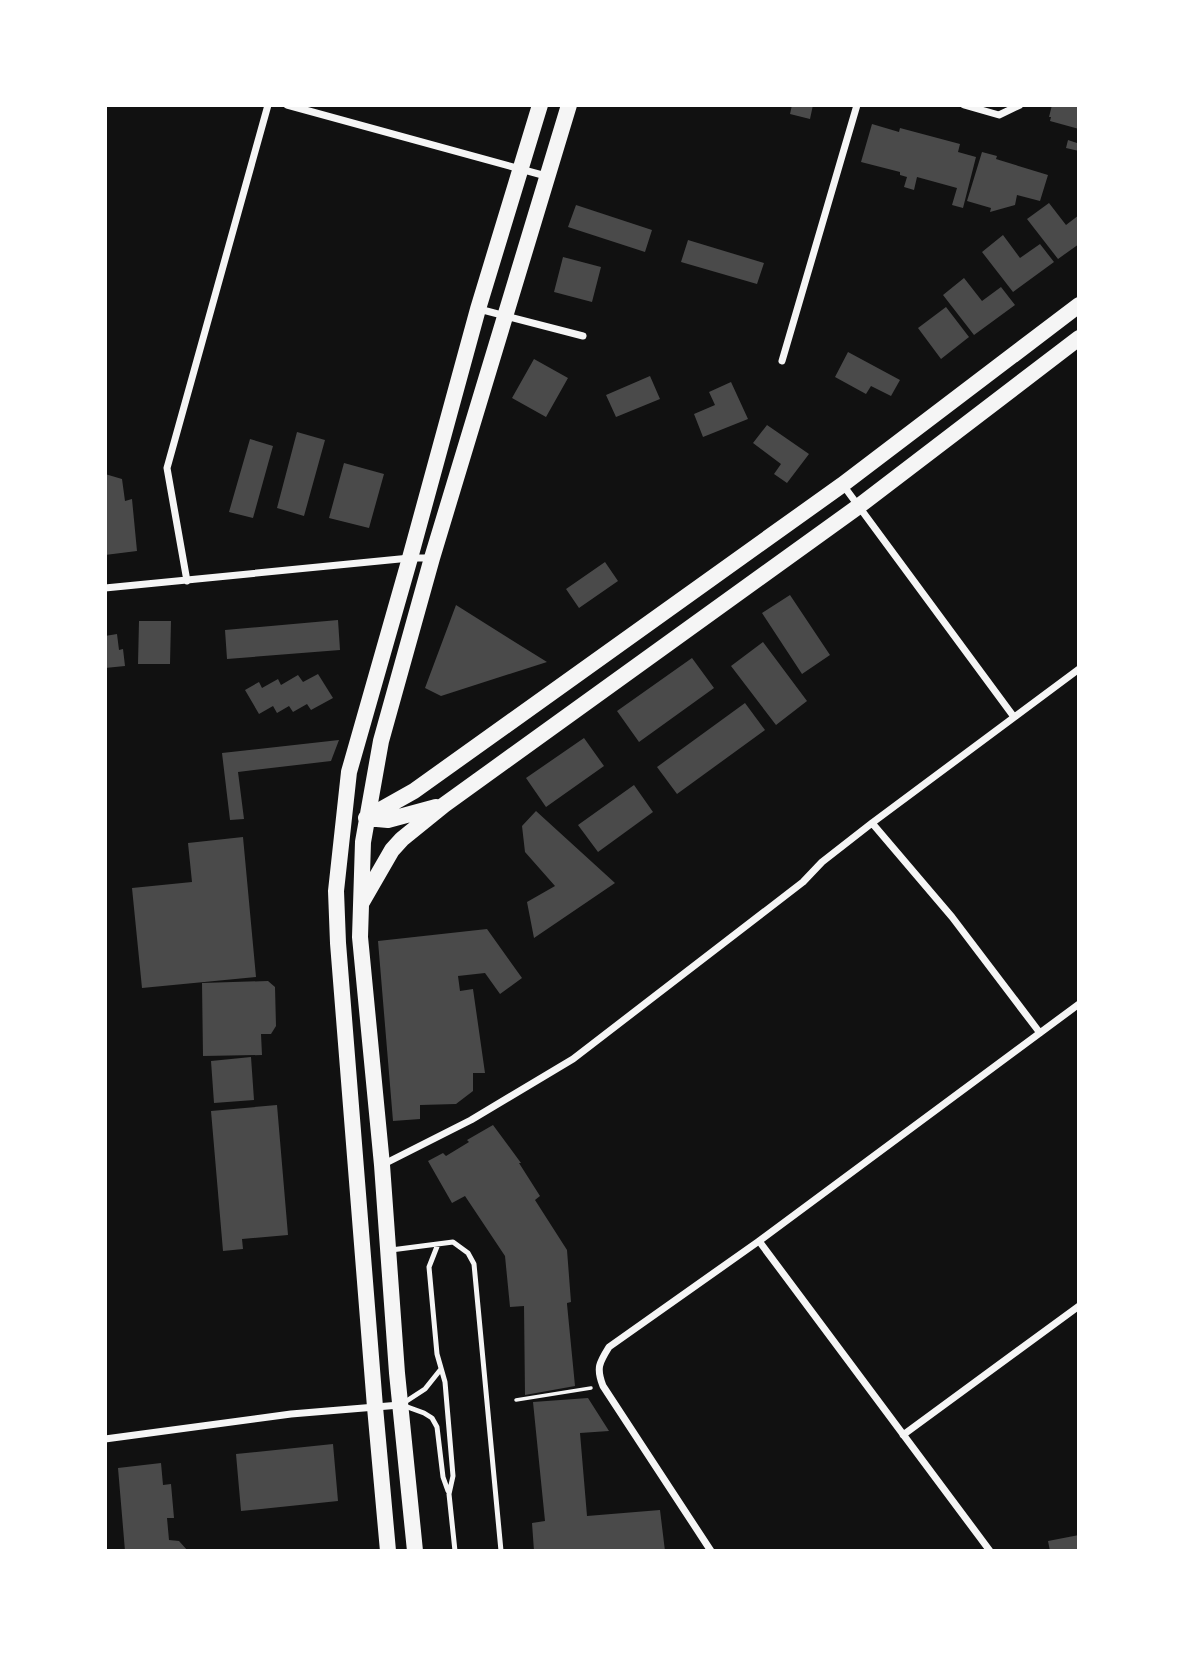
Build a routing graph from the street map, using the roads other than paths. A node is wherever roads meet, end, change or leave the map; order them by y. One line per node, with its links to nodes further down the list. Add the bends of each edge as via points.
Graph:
1 (268, 105): 20 (street, via 167,468)
2 (287, 105): 8 (street)
3 (540, 105): 8 (main road)
4 (569, 105): 9 (main road)
5 (857, 105): 15 (street)
6 (964, 105): 7 (street, via 999,115)
7 (1020, 105)
8 (520, 169): 9 (street); 11 (main road)
9 (548, 177): 12 (main road)
10 (1079, 305): 16 (main road)
11 (478, 309): 12 (street); 18 (main road)
12 (506, 316): 13 (street); 19 (main road)
13 (583, 335)
14 (1079, 338): 17 (main road)
15 (782, 361)
16 (842, 485): 17 (street); 26 (main road, via 414,791)
17 (859, 506): 23 (street); 24 (main road)
18 (410, 558): 19 (street); 20 (street); 25 (main road, via 349,772)
19 (432, 558): 26 (main road, via 381,741)
20 (187, 581): 21 (street)
21 (105, 589)
22 (1079, 669): 23 (street)
23 (1014, 717): 27 (street)
24 (444, 805): 26 (main road, via 388,820); 28 (main road, via 392,850)
25 (343, 818): 26 (main road); 38 (main road, via 335,891)
26 (366, 818): 28 (main road)
27 (872, 823): 30 (street, via 952,917); 31 (street, via 803,882 573,1059 471,1120)
28 (361, 904): 31 (main road, via 359,937)
29 (1079, 1004): 30 (street)
30 (1040, 1033): 32 (street)
31 (382, 1165): 34 (main road)
32 (759, 1241): 39 (street); 46 (street, via 609,1347 598,1372)
33 (438, 1244): 34 (lane); 36 (lane, via 429,1267); 45 (lane, via 453,1242 474,1264)
34 (388, 1251): 37 (main road)
35 (1079, 1306): 39 (street)
36 (441, 1369): 37 (lane, via 425,1390); 41 (lane, via 453,1476)
37 (401, 1405): 38 (street); 41 (lane, via 424,1413 437,1427); 43 (main road)
38 (374, 1407): 40 (street); 42 (main road)
39 (903, 1434): 47 (street)
40 (105, 1439)
41 (449, 1494): 44 (lane)
42 (388, 1551)
43 (415, 1551)
44 (455, 1551)
45 (501, 1551)
46 (711, 1551)
47 (990, 1551)

